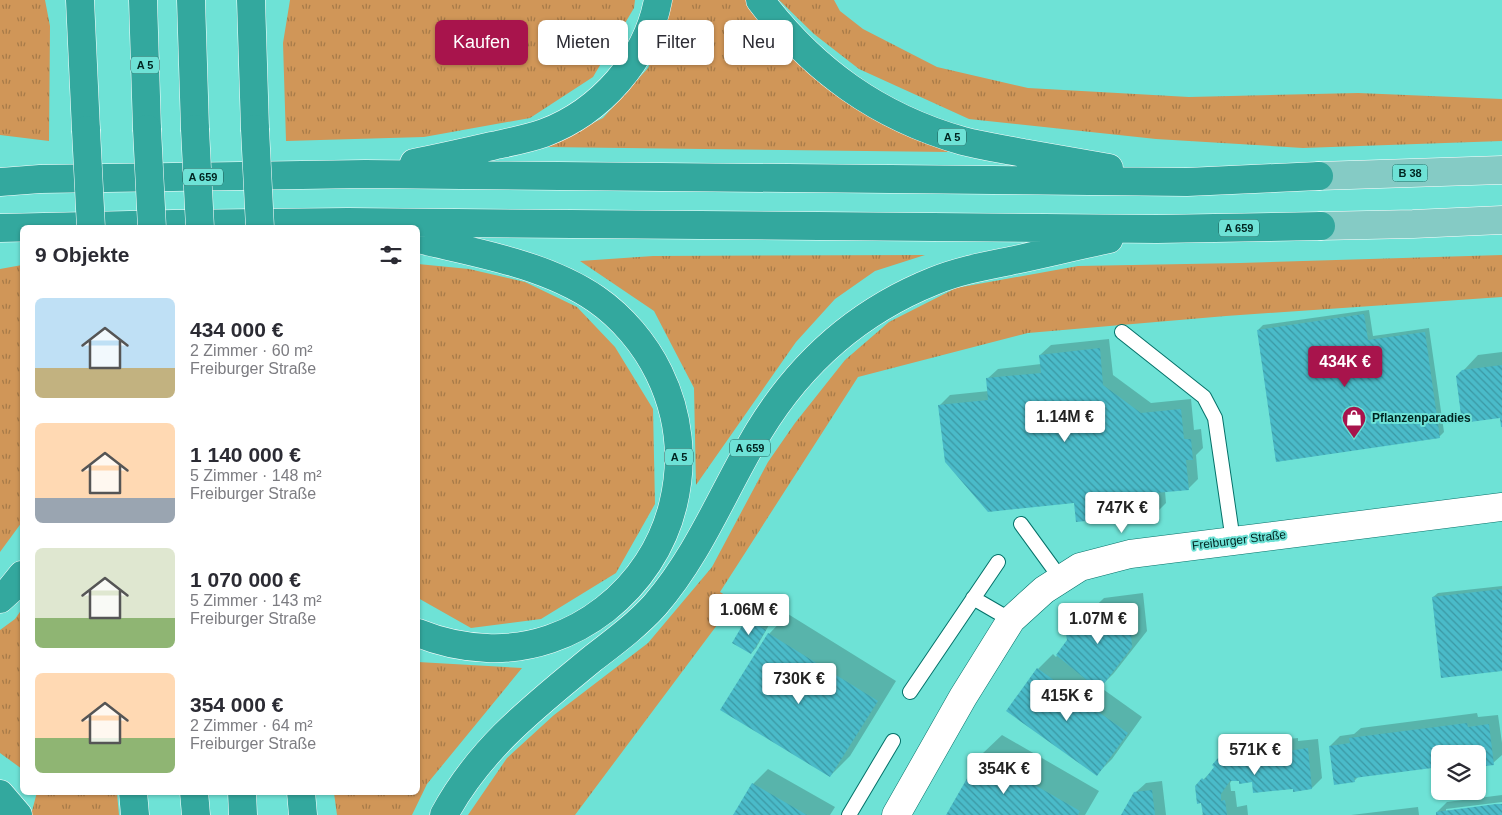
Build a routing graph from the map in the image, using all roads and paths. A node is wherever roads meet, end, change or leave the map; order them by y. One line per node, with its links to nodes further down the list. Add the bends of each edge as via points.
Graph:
1 (80, 0): 17 (highway, bridge)
2 (143, 0): 19 (highway, A 5, bridge)
3 (191, 0): 20 (highway, bridge)
4 (251, 0): 8 (highway)
5 (268, 0): 8 (highway)
6 (658, 0): 11 (highway, A 659, via 649,30 627,70 598,102 563,125 523,140)
7 (760, 0): 15 (highway, A 5, via 798,45 821,66 874,104 903,119 964,141)
8 (252, 56): 21 (highway, bridge)
9 (1502, 170): 12 (main road, B 38)
10 (0, 172): 13 (highway)
11 (365, 174): 13 (highway, A 659); 15 (highway, A 659)
12 (1319, 176): 15 (highway, A 659)
13 (40, 179): 14 (highway, A 659)
14 (0, 182)
15 (1187, 182)
16 (1502, 220): 24 (main road)
17 (92, 225)
18 (130, 225): 22 (highway, A 659)
19 (152, 225)
20 (200, 225)
21 (260, 225)
22 (360, 225)
23 (420, 225): 27 (highway, A 659)
24 (1320, 226): 27 (highway, A 659)
25 (0, 228): 26 (highway, A 659)
26 (20, 228)
27 (1157, 229): 52 (highway, A 659, via 935,280 881,307 846,332 813,360 759,431 695,550 654,606 493,745)
28 (420, 239): 39 (highway, A 5, via 533,269 596,299 620,320 653,361 673,411 679,464 670,516 647,564 612,605 590,620 542,641 516,646 462,646)
29 (1122, 332): 32 (lane, via 1204,397 1215,418)
30 (1502, 507): 32 (street, Freiburger Straße)
31 (1021, 524): 35 (lane)
32 (1232, 541): 35 (street, Freiburger Straße, via 1130,554 1080,567)
33 (998, 562): 36 (lane)
34 (20, 578): 37 (highway)
35 (1061, 579): 38 (street, Freiburger Straße)
36 (973, 598): 38 (lane); 40 (lane)
37 (0, 599)
38 (1011, 620): 54 (street, Freiburger Straße)
39 (420, 634)
40 (910, 692)
41 (893, 741): 53 (lane)
42 (0, 794): 47 (highway)
43 (133, 795): 48 (highway)
44 (194, 795): 49 (highway)
45 (242, 795): 50 (highway)
46 (301, 795): 51 (highway)
47 (18, 815)
48 (135, 815)
49 (196, 815)
50 (243, 815)
51 (303, 815)
52 (444, 815)
53 (849, 815)
54 (896, 815)

